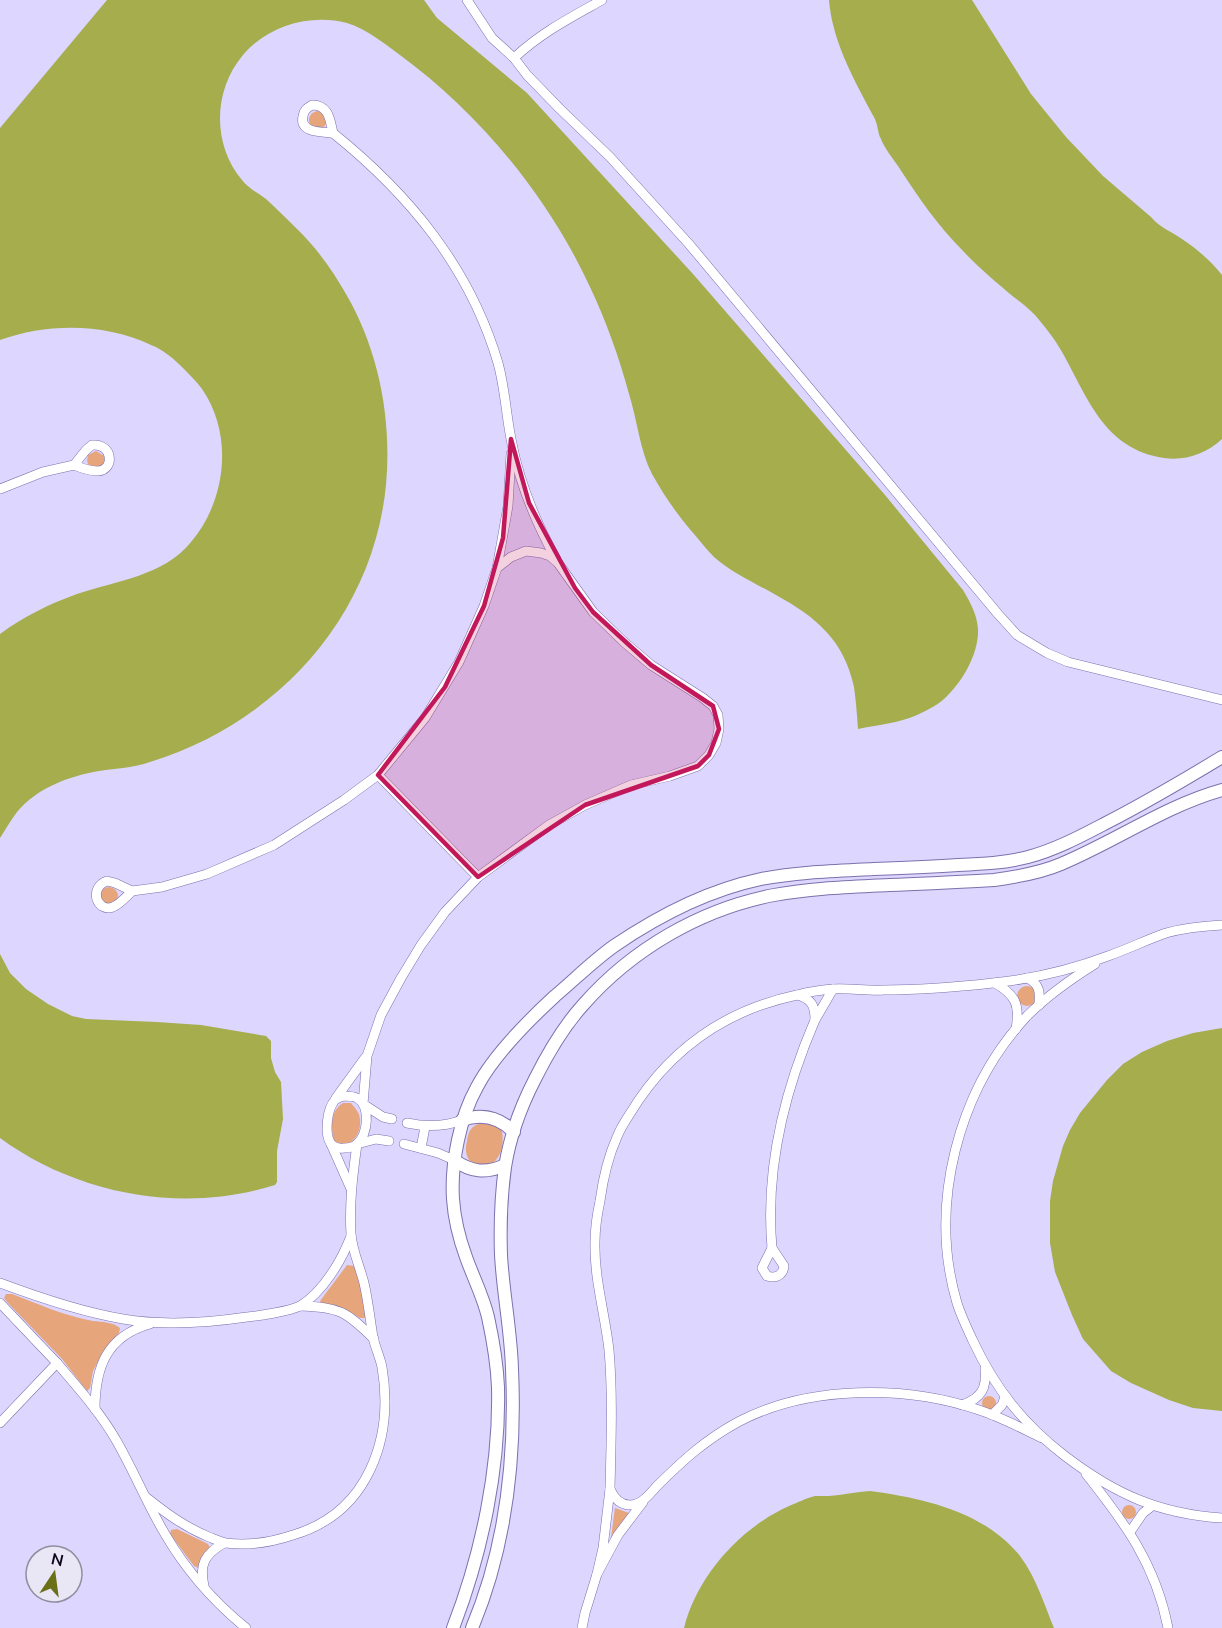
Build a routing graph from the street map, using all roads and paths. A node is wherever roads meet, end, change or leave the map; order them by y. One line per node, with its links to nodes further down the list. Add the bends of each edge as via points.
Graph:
1 (467, 0): 3 (street, via 492,38)
2 (603, 0): 3 (street, via 557,24)
3 (514, 58): 10 (street, via 689,244 1017,634 1068,662)
4 (333, 133): 5 (street, via 364,158 427,224 460,275 487,329 498,365)
5 (511, 439): 8 (street, via 529,503); 9 (street, via 508,506)
6 (74, 465): 7 (street)
7 (0, 489)
8 (558, 563): 9 (street, via 550,556 526,551); 14 (street, via 593,612 624,642 713,706 718,715 716,743 698,766 585,805 549,825)
9 (497, 568): 12 (street, via 472,635 450,679 425,718)
10 (1222, 700)
11 (1222, 757): 29 (street, via 1123,815 1032,856 1000,863 806,873 716,892 679,909 612,948 547,1004 484,1075)
12 (378, 775): 14 (street); 15 (street, via 274,845 207,874)
13 (1222, 790): 32 (street, via 1166,811 1039,872 993,880 820,888 772,895 700,919 639,954 582,1006 545,1059 522,1105)
14 (478, 877): 25 (street, via 445,912 400,978 381,1015)
15 (132, 891)
16 (1222, 925): 17 (street, via 1169,932)
17 (1108, 957): 18 (street); 22 (street, via 1072,978)
18 (1027, 978): 19 (street); 22 (street, via 1040,989)
19 (995, 983): 20 (street); 24 (street, via 1014,999 1018,1009)
20 (832, 989): 21 (street); 23 (street)
21 (795, 995): 23 (street, via 812,1002); 57 (street, via 733,1016 686,1047 647,1088 614,1143 594,1242 609,1352)
22 (1039, 1005): 24 (street)
23 (815, 1020): 42 (street, via 779,1127 771,1196)
24 (1016, 1029): 49 (street, via 969,1106 955,1149 947,1200 948,1260 957,1303)
25 (367, 1056): 26 (street); 27 (street)
26 (334, 1101): 27 (street, via 350,1096); 34 (street, via 328,1123)
27 (363, 1104): 28 (street); 35 (street, via 365,1128)
28 (392, 1119)
29 (462, 1120): 31 (street); 32 (street, via 490,1117); 38 (street)
30 (407, 1123): 31 (street)
31 (425, 1127): 37 (street)
32 (514, 1132): 39 (street)
33 (388, 1141): 35 (street, via 376,1139)
34 (331, 1143): 35 (street, via 339,1149); 40 (street)
35 (357, 1144): 40 (street)
36 (404, 1144): 37 (street)
37 (421, 1148): 38 (street)
38 (454, 1160): 39 (street, via 484,1172); 69 (street, via 452,1198 457,1227 494,1346 498,1423 484,1529)
39 (505, 1165): 70 (street, via 501,1256 513,1367 511,1458 500,1534)
40 (351, 1191): 41 (street)
41 (351, 1236): 45 (street, via 333,1273); 47 (street)
42 (772, 1248)
43 (0, 1283): 46 (street, via 72,1308)
44 (0, 1303): 48 (street)
45 (300, 1306): 46 (street, via 209,1322); 47 (street, via 342,1312)
46 (155, 1322): 52 (street, via 134,1328 107,1353 95,1388)
47 (374, 1338): 65 (street, via 382,1367 385,1422 375,1462 362,1485 346,1504 303,1533 277,1540)
48 (57, 1363): 52 (street); 54 (street)
49 (986, 1368): 50 (street); 51 (street, via 983,1390 977,1398)
50 (1005, 1397): 53 (street); 55 (street)
51 (962, 1405): 53 (street); 60 (street, via 920,1396 858,1393 776,1407 710,1440 682,1460)
52 (95, 1409): 59 (street)
53 (992, 1415): 55 (street)
54 (0, 1423)
55 (1042, 1438): 56 (street)
56 (1082, 1470): 58 (street); 62 (street)
57 (610, 1490): 60 (street, via 623,1504); 66 (street)
58 (1126, 1496): 61 (street); 62 (street)
59 (147, 1498): 65 (street, via 176,1521); 67 (street, via 176,1551)
60 (646, 1498): 66 (street, via 618,1535)
61 (1152, 1506): 63 (street); 64 (street)
62 (1114, 1510): 64 (street)
63 (1222, 1518)
64 (1130, 1532): 72 (street, via 1157,1586)
65 (224, 1543): 67 (street, via 212,1550 205,1561 201,1574)
66 (597, 1574): 71 (street)
67 (205, 1589): 68 (street)
68 (246, 1628)
69 (453, 1628)
70 (472, 1628)
71 (582, 1628)
72 (1168, 1628)

